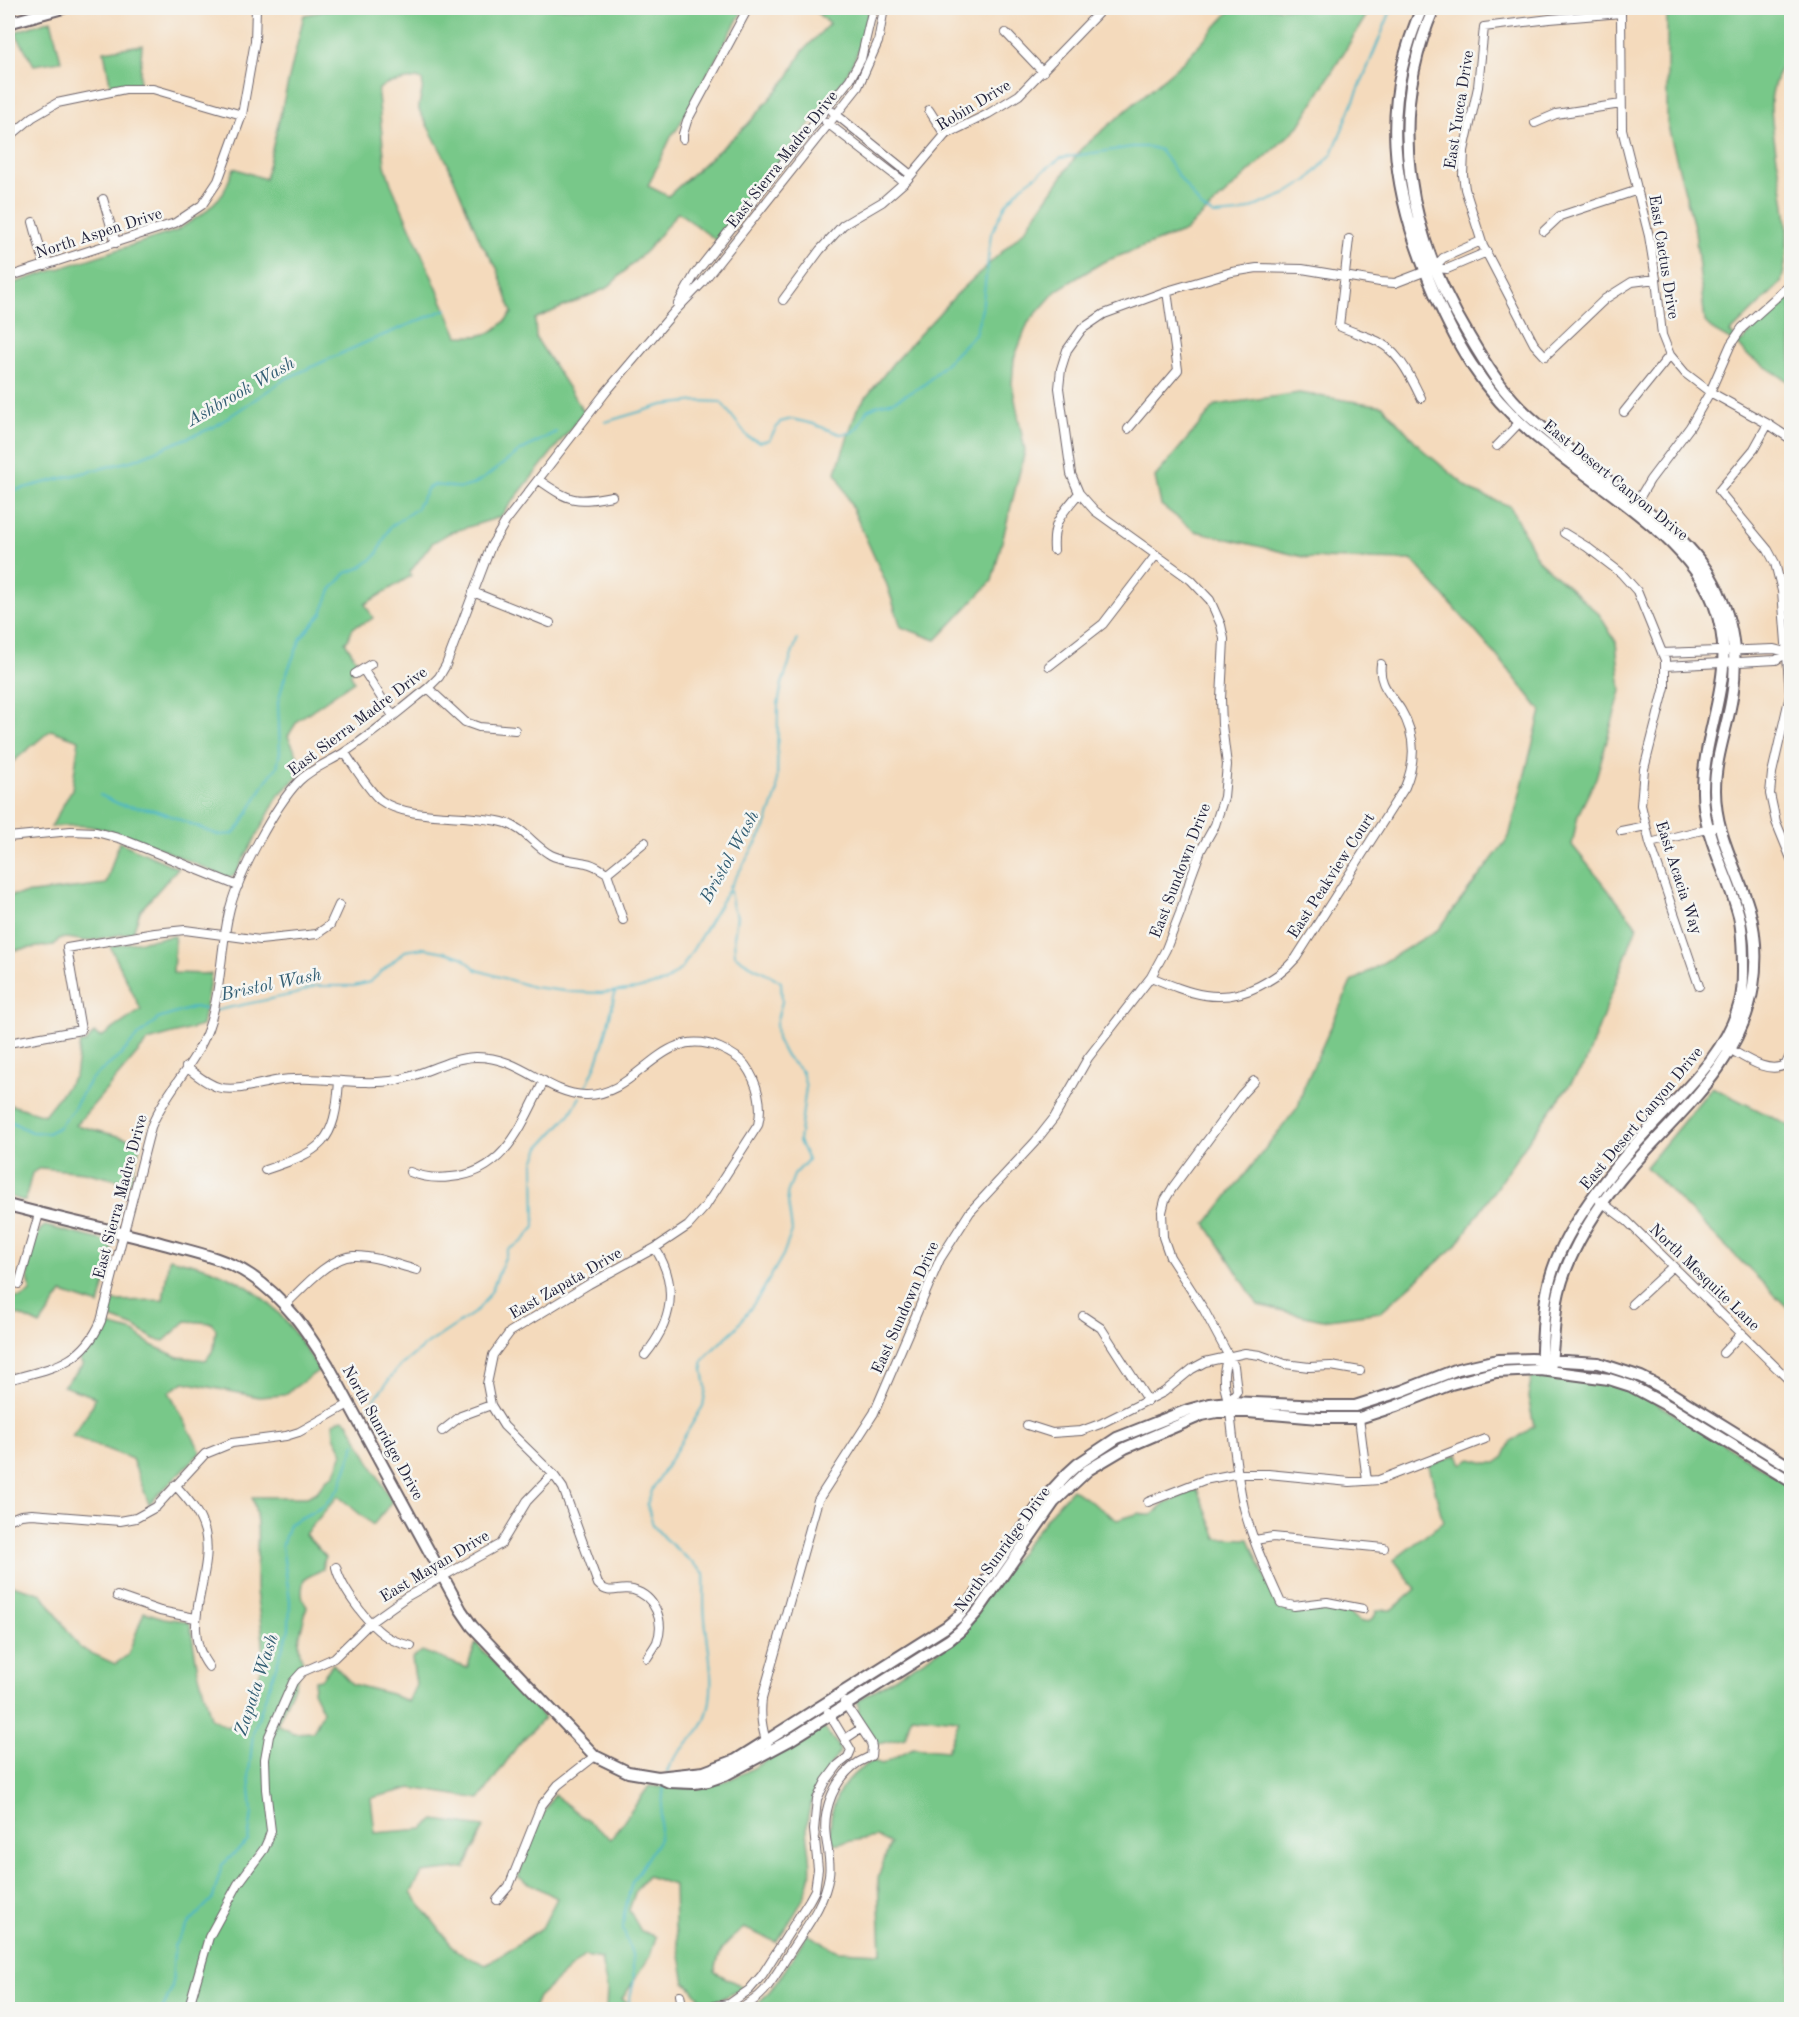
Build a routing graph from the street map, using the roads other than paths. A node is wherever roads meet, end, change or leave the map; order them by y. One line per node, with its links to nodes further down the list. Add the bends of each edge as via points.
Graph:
1 (63, 8): 9 (street)
2 (256, 8): 17 (street, North Aspen Drive, via 255,41)
3 (748, 8): 23 (street, via 687,121)
4 (873, 8): 14 (street, East Sierra Madre Drive, via 858,66)
5 (884, 8): 16 (street, East Sierra Madre Drive, via 871,62 858,87)
6 (1103, 8): 12 (street, Robin Drive)
7 (1422, 8): 35 (street, East Desert Canyon Drive, via 1401,74 1395,139 1402,203)
8 (1434, 8): 35 (street, East Desert Canyon Drive, via 1411,84 1407,148)
9 (8, 19)
10 (1484, 27): 13 (street, East Cactus Drive, via 1621,13); 31 (street, East Yucca Drive, via 1463,175)
11 (1006, 33): 12 (street)
12 (1043, 72): 21 (street, Robin Drive, via 1019,95)
13 (1621, 104): 19 (street, via 1556,114); 26 (street, East Cactus Drive, via 1622,129)
14 (827, 108): 16 (street); 18 (street, East Sierra Madre Drive)
15 (930, 110): 21 (street)
16 (836, 114): 20 (street, East Sierra Madre Drive); 24 (street)
17 (242, 115): 22 (street, via 153,89 125,89 57,103); 32 (street, North Aspen Drive, via 218,181 202,205 175,223)
18 (820, 117): 20 (street); 42 (street, East Sierra Madre Drive, via 695,274)
19 (1535, 123)
20 (829, 124): 25 (street); 42 (street, East Sierra Madre Drive, via 702,284)
21 (945, 135): 24 (street, Robin Drive)
22 (8, 138)
23 (683, 139)
24 (911, 175): 25 (street, Robin Drive)
25 (904, 182): 41 (street, Robin Drive, via 882,202 843,225 819,250)
26 (1638, 190): 29 (street, via 1560,216); 38 (street, East Cactus Drive)
27 (104, 199): 32 (street)
28 (33, 222): 34 (street)
29 (1544, 231)
30 (1349, 240): 36 (street)
31 (1481, 241): 33 (street, East Yucca Drive); 35 (street, via 1443,258)
32 (116, 243): 34 (street, North Aspen Drive)
33 (1486, 252): 35 (street, via 1447,269); 38 (street, East Yucca Drive, via 1527,332 1545,356 1605,299 1632,282)
34 (45, 266): 37 (street, North Aspen Drive)
35 (1429, 269): 36 (street, East Sundown Drive, via 1395,283); 47 (street, East Desert Canyon Drive, via 1445,318 1473,369); 55 (street, East Desert Canyon Drive, via 1485,363 1513,401)
36 (1344, 275): 40 (street, East Sundown Drive, via 1257,268); 45 (street, via 1339,326 1388,348 1407,370)
37 (8, 277)
38 (1656, 279): 43 (street, East Cactus Drive, via 1662,335)
39 (1791, 282): 44 (street, via 1742,328)
40 (1167, 291): 49 (street, via 1178,370); 53 (street, East Sundown Drive, via 1092,321 1074,337 1067,350 1059,388 1071,474)
41 (783, 300)
42 (673, 313): 52 (street, East Sierra Madre Drive)
43 (1670, 355): 44 (street, East Cactus Drive, via 1685,374); 46 (street)
44 (1710, 392): 48 (street, East Cactus Drive); 55 (street, via 1690,427)
45 (1421, 398)
46 (1624, 412)
47 (1520, 422): 51 (street); 55 (street, East Desert Canyon Drive)
48 (1768, 424): 50 (street, East Cactus Drive); 60 (street, via 1754,449 1719,491 1768,550)
49 (1128, 429)
50 (1791, 440)
51 (1497, 446)
52 (539, 480): 54 (street, via 575,501); 59 (street, East Sierra Madre Drive, via 491,546)
53 (1079, 493): 57 (street, via 1059,517 1053,534); 58 (street, East Sundown Drive, via 1095,511)
54 (612, 496)
55 (1633, 505): 64 (street, East Desert Canyon Drive, via 1681,538 1709,574 1731,626)
56 (1564, 533): 62 (street, East Acacia Way, via 1621,573 1637,591)
57 (1054, 550)
58 (1156, 555): 66 (street, via 1102,624); 85 (street, East Sundown Drive, via 1191,580 1210,600 1221,625 1227,773 1221,812 1201,850 1176,922)
59 (473, 592): 61 (street); 69 (street, East Sierra Madre Drive, via 446,665)
60 (1787, 602): 63 (street)
61 (550, 623)
62 (1662, 653): 64 (street); 67 (street, East Acacia Way)
63 (1789, 653): 64 (street, via 1774,649); 79 (street, via 1790,694 1770,794)
64 (1728, 657): 67 (street); 74 (street, East Desert Canyon Drive, via 1733,690 1715,776)
65 (1380, 664): 85 (street, East Peakview Court, via 1382,684 1408,722 1412,736 1410,775 1296,958 1274,979 1229,997 1192,993)
66 (1049, 666)
67 (1665, 666): 73 (street, East Acacia Way, via 1665,687 1644,769 1641,805)
68 (355, 674): 70 (street, via 367,667)
69 (428, 688): 70 (street, East Sierra Madre Drive); 71 (street, via 465,722)
70 (393, 716): 72 (street, East Sierra Madre Drive)
71 (515, 730)
72 (345, 753): 80 (street, via 379,800 393,808 507,823 522,830 554,857 590,863); 81 (street, East Sierra Madre Drive, via 309,772 281,802)
73 (1646, 826): 75 (street); 78 (street, East Acacia Way)
74 (1713, 827): 78 (street); 88 (street, East Desert Canyon Drive, via 1749,909 1754,933 1755,969 1749,1004)
75 (1621, 831)
76 (8, 837): 81 (street, via 96,832)
77 (645, 842): 80 (street)
78 (1650, 843): 86 (street, East Acacia Way)
79 (1791, 861)
80 (607, 873): 83 (street)
81 (238, 886): 84 (street, East Sierra Madre Drive)
82 (339, 904): 84 (street, via 330,925 317,934 260,940)
83 (623, 920)
84 (225, 936): 87 (street, via 185,930 67,948 81,1030); 90 (street, East Sierra Madre Drive, via 211,1021)
85 (1151, 977): 149 (street, East Sundown Drive, via 1088,1058 1054,1118 959,1227 940,1259 874,1413 818,1500 762,1699 760,1714)
86 (1700, 986)
87 (8, 1043)
88 (1726, 1047): 89 (street, via 1774,1069 1786,1064); 96 (street, East Desert Canyon Drive, via 1711,1080)
89 (1791, 1051)
90 (186, 1067): 91 (street, via 212,1084 231,1089 276,1081); 99 (street, East Sierra Madre Drive, via 151,1127)
91 (339, 1081): 92 (street, via 394,1081 477,1057 505,1060); 94 (street, via 335,1118 323,1142 298,1159)
92 (544, 1081): 95 (street, via 511,1142 487,1166 467,1175 445,1178 432,1179); 100 (street, East Zapata Drive, via 586,1095 603,1092 621,1085 661,1053 684,1043 711,1044 734,1055 753,1077 760,1111 754,1133 705,1207 688,1226)
93 (1254, 1082): 110 (street, via 1173,1187 1162,1212 1163,1238 1170,1257 1204,1310)
94 (265, 1170)
95 (410, 1172)
96 (1598, 1200): 101 (street, North Mesquite Lane, via 1627,1221); 111 (street, East Desert Canyon Drive, via 1567,1239 1551,1274 1546,1302)
97 (8, 1205): 98 (street, North Sunridge Drive)
98 (39, 1214): 99 (street, North Sunridge Drive); 103 (street)
99 (124, 1234): 105 (street, North Sunridge Drive, via 234,1266 251,1275); 113 (street, East Sierra Madre Drive, via 101,1321 88,1345 68,1361)
100 (655, 1248): 109 (street, via 668,1272 671,1292 664,1324); 119 (street, East Zapata Drive, via 510,1332 489,1367)
101 (1672, 1266): 104 (street); 107 (street, North Mesquite Lane)
102 (417, 1270): 105 (street, via 372,1258 352,1256 336,1260)
103 (19, 1284)
104 (1632, 1304)
105 (285, 1305): 118 (street, North Sunridge Drive, via 304,1327)
106 (1083, 1316): 117 (street, via 1101,1328)
107 (1742, 1333): 108 (street); 116 (street, North Mesquite Lane)
108 (1723, 1353)
109 (645, 1355)
110 (1228, 1358): 112 (street, via 1245,1353 1285,1364); 114 (street); 115 (street); 117 (street, via 1199,1365)
111 (1546, 1365): 120 (street, North Sunridge Drive, via 1506,1359 1481,1362 1355,1406); 121 (street, North Sunridge Drive, via 1451,1384); 125 (street, North Sunridge Drive, via 1598,1364 1641,1377); 129 (street, North Sunridge Drive, via 1640,1390)
112 (1360, 1371)
113 (8, 1380)
114 (1224, 1380): 115 (street); 120 (street)
115 (1236, 1380): 120 (street)
116 (1791, 1383)
117 (1148, 1401): 122 (street, via 1081,1431 1052,1433)
118 (349, 1404): 130 (street, via 299,1432 232,1443 210,1451); 136 (street, North Sunridge Drive)
119 (490, 1406): 123 (street, via 461,1416); 126 (street, via 504,1426)
120 (1230, 1407): 121 (street, North Sunridge Drive); 127 (street); 144 (street, North Sunridge Drive, via 1187,1420 1088,1470 1054,1502 984,1604 960,1631)
121 (1359, 1418): 128 (street)
122 (1027, 1425)
123 (442, 1431)
124 (1485, 1438): 128 (street, via 1379,1480)
125 (1791, 1468)
126 (553, 1474): 136 (street, East Mayan Drive, via 527,1501 501,1544); 142 (street, via 566,1493 598,1584 604,1590 631,1589 643,1594 656,1609 659,1633)
127 (1237, 1474): 128 (street); 131 (street, via 1204,1480); 133 (street)
128 (1367, 1481)
129 (1791, 1482)
130 (176, 1485): 132 (street, via 156,1507 128,1520 32,1514); 139 (street, via 195,1507 206,1538 206,1564)
131 (1148, 1502)
132 (8, 1520)
133 (1255, 1540): 134 (street, via 1273,1537); 138 (street, via 1281,1603 1294,1606 1328,1602)
134 (1384, 1548)
135 (336, 1567): 140 (street, via 346,1592)
136 (444, 1576): 140 (street, East Mayan Drive); 151 (street, North Sunridge Drive, via 472,1626)
137 (117, 1596): 139 (street)
138 (1363, 1609)
139 (195, 1618): 143 (street, via 201,1657)
140 (371, 1622): 141 (street, via 387,1637); 158 (street, East Mayan Drive, via 334,1658 302,1672 293,1682 269,1736 264,1769 271,1831 264,1849 238,1884 209,1937)
141 (411, 1646)
142 (647, 1658)
143 (209, 1667)
144 (843, 1700): 145 (street, North Sunridge Drive); 146 (street, North Sunridge Drive); 147 (street)
145 (824, 1706): 146 (street); 149 (street, North Sunridge Drive)
146 (830, 1716): 148 (street); 149 (street, North Sunridge Drive)
147 (860, 1729): 148 (street); 152 (street, via 871,1743 872,1752)
148 (844, 1739): 150 (street, via 851,1750)
149 (768, 1746): 151 (street, North Sunridge Drive, via 725,1775 708,1781 669,1782 620,1769)
150 (849, 1755): 152 (street); 153 (street, via 826,1781 817,1799 814,1818 819,1863)
151 (595, 1756): 155 (street, via 558,1785 541,1806 509,1886)
152 (857, 1763): 154 (street, via 838,1783 827,1807 830,1873)
153 (815, 1890): 154 (street); 157 (street, via 755,1984)
154 (825, 1892): 160 (street, via 773,1979 754,2000)
155 (497, 1900)
156 (680, 1995): 159 (street)
157 (731, 2007): 159 (street)
158 (188, 2010)
159 (685, 2010)
160 (738, 2010)

